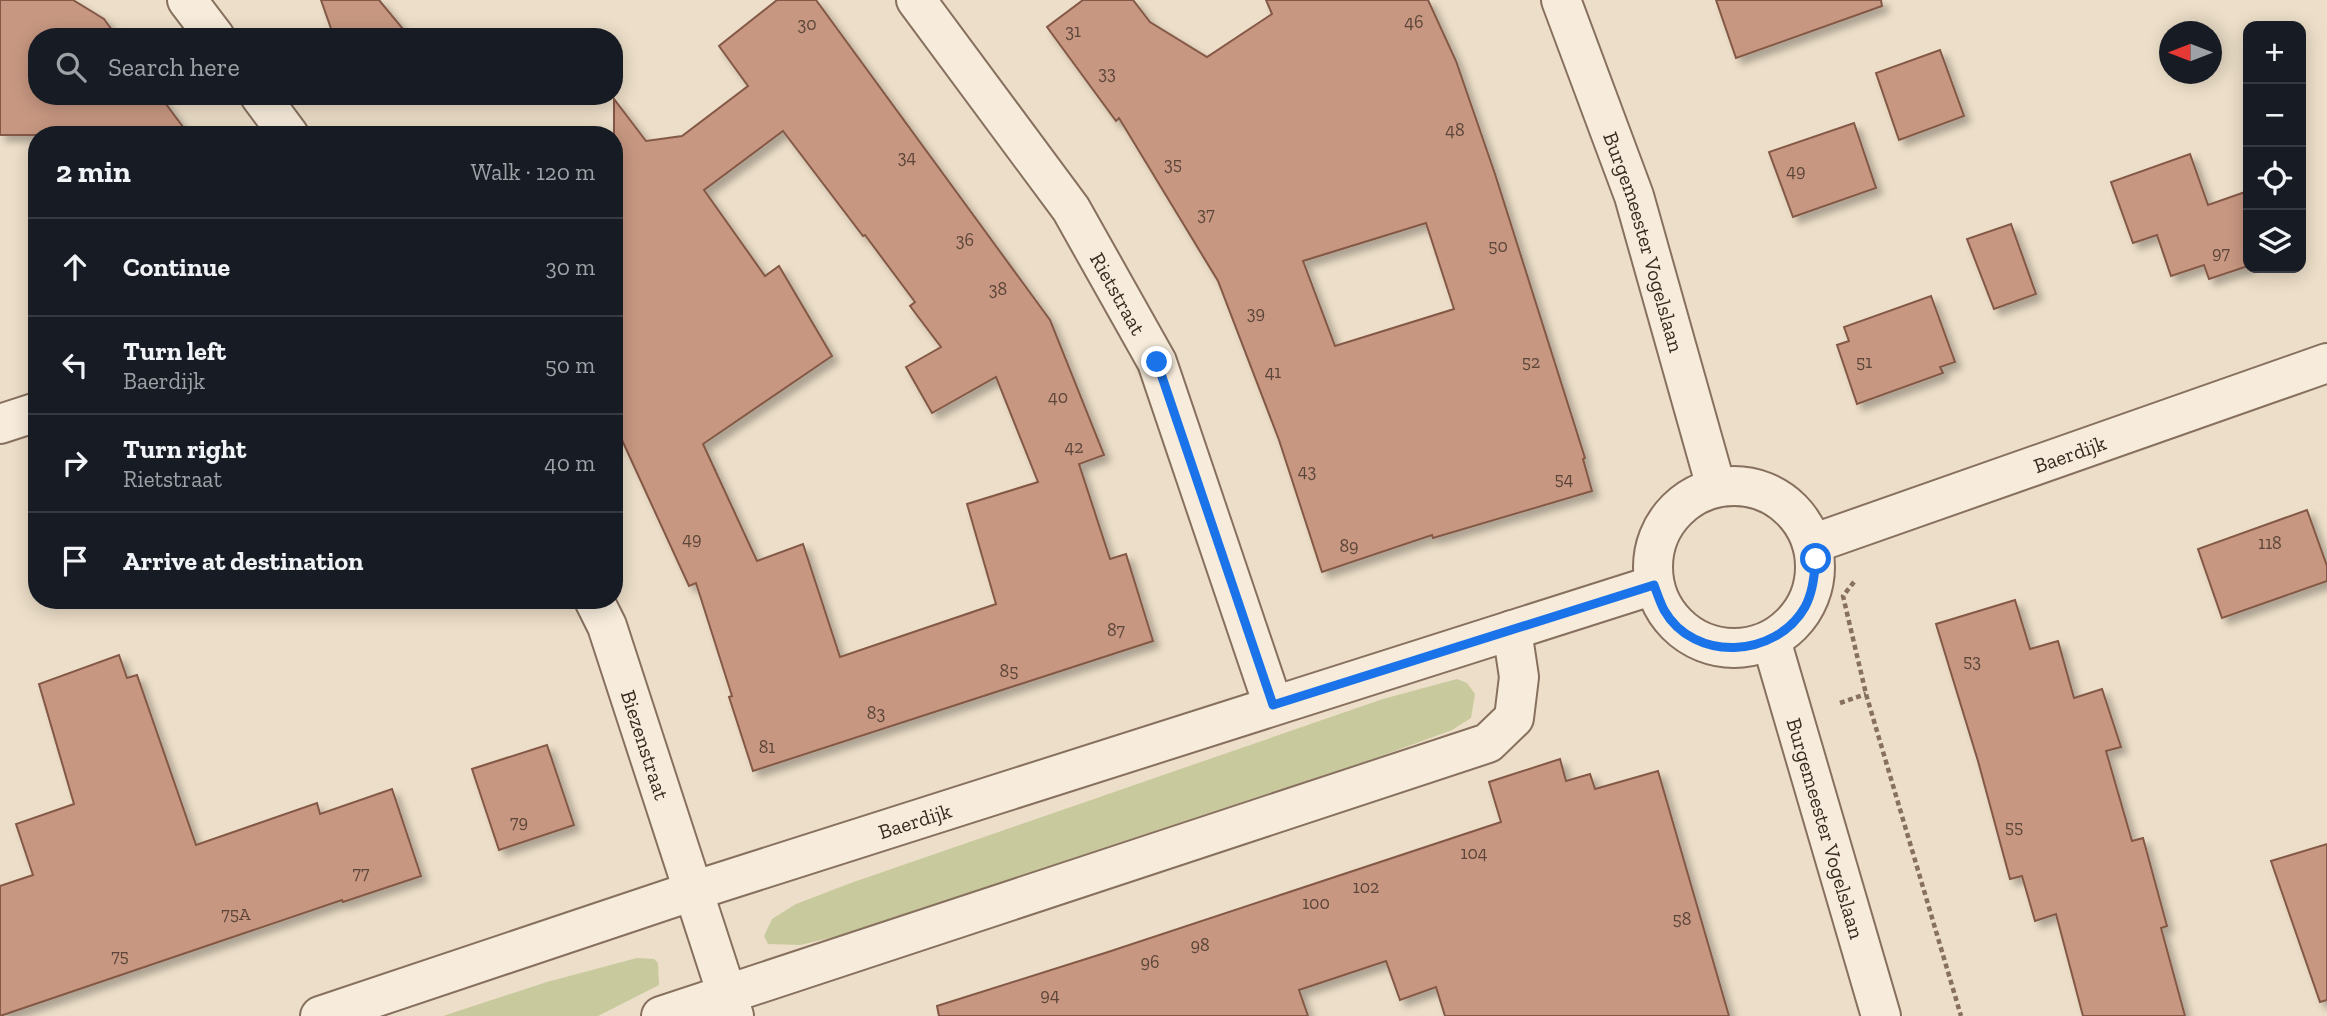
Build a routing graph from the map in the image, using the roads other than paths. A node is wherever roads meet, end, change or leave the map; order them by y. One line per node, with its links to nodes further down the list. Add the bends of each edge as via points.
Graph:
1 (187, 0): 4 (street)
2 (916, 0): 16 (street, Rietstraat, via 1071,209 1157,362)
3 (1561, 0): 10 (street, Burgemeester Vogelslaan, via 1634,196)
4 (208, 28)
5 (267, 105): 6 (street)
6 (282, 126)
7 (2327, 363): 11 (street, Baerdijk)
8 (28, 415): 9 (street)
9 (0, 424)
10 (1716, 487): 11 (street, via 1756,488 1782,500 1798,516); 12 (street, via 1684,502 1668,518 1654,550)
11 (1812, 544): 15 (street, via 1814,584 1805,607 1791,626)
12 (1654, 585): 14 (street, Baerdijk); 15 (street, via 1665,612 1686,634 1713,646 1743,649)
13 (598, 609): 17 (street, Biezenstraat)
14 (1513, 630): 16 (street, Baerdijk); 18 (street, via 1519,677 1514,718 1488,743)
15 (1771, 640): 21 (street, Burgemeester Vogelslaan)
16 (1273, 705): 17 (street, Baerdijk)
17 (693, 891): 18 (street, Biezenstraat); 19 (street, Baerdijk)
18 (730, 1005): 20 (street)
19 (320, 1016)
20 (661, 1016)
21 (1881, 1016)

